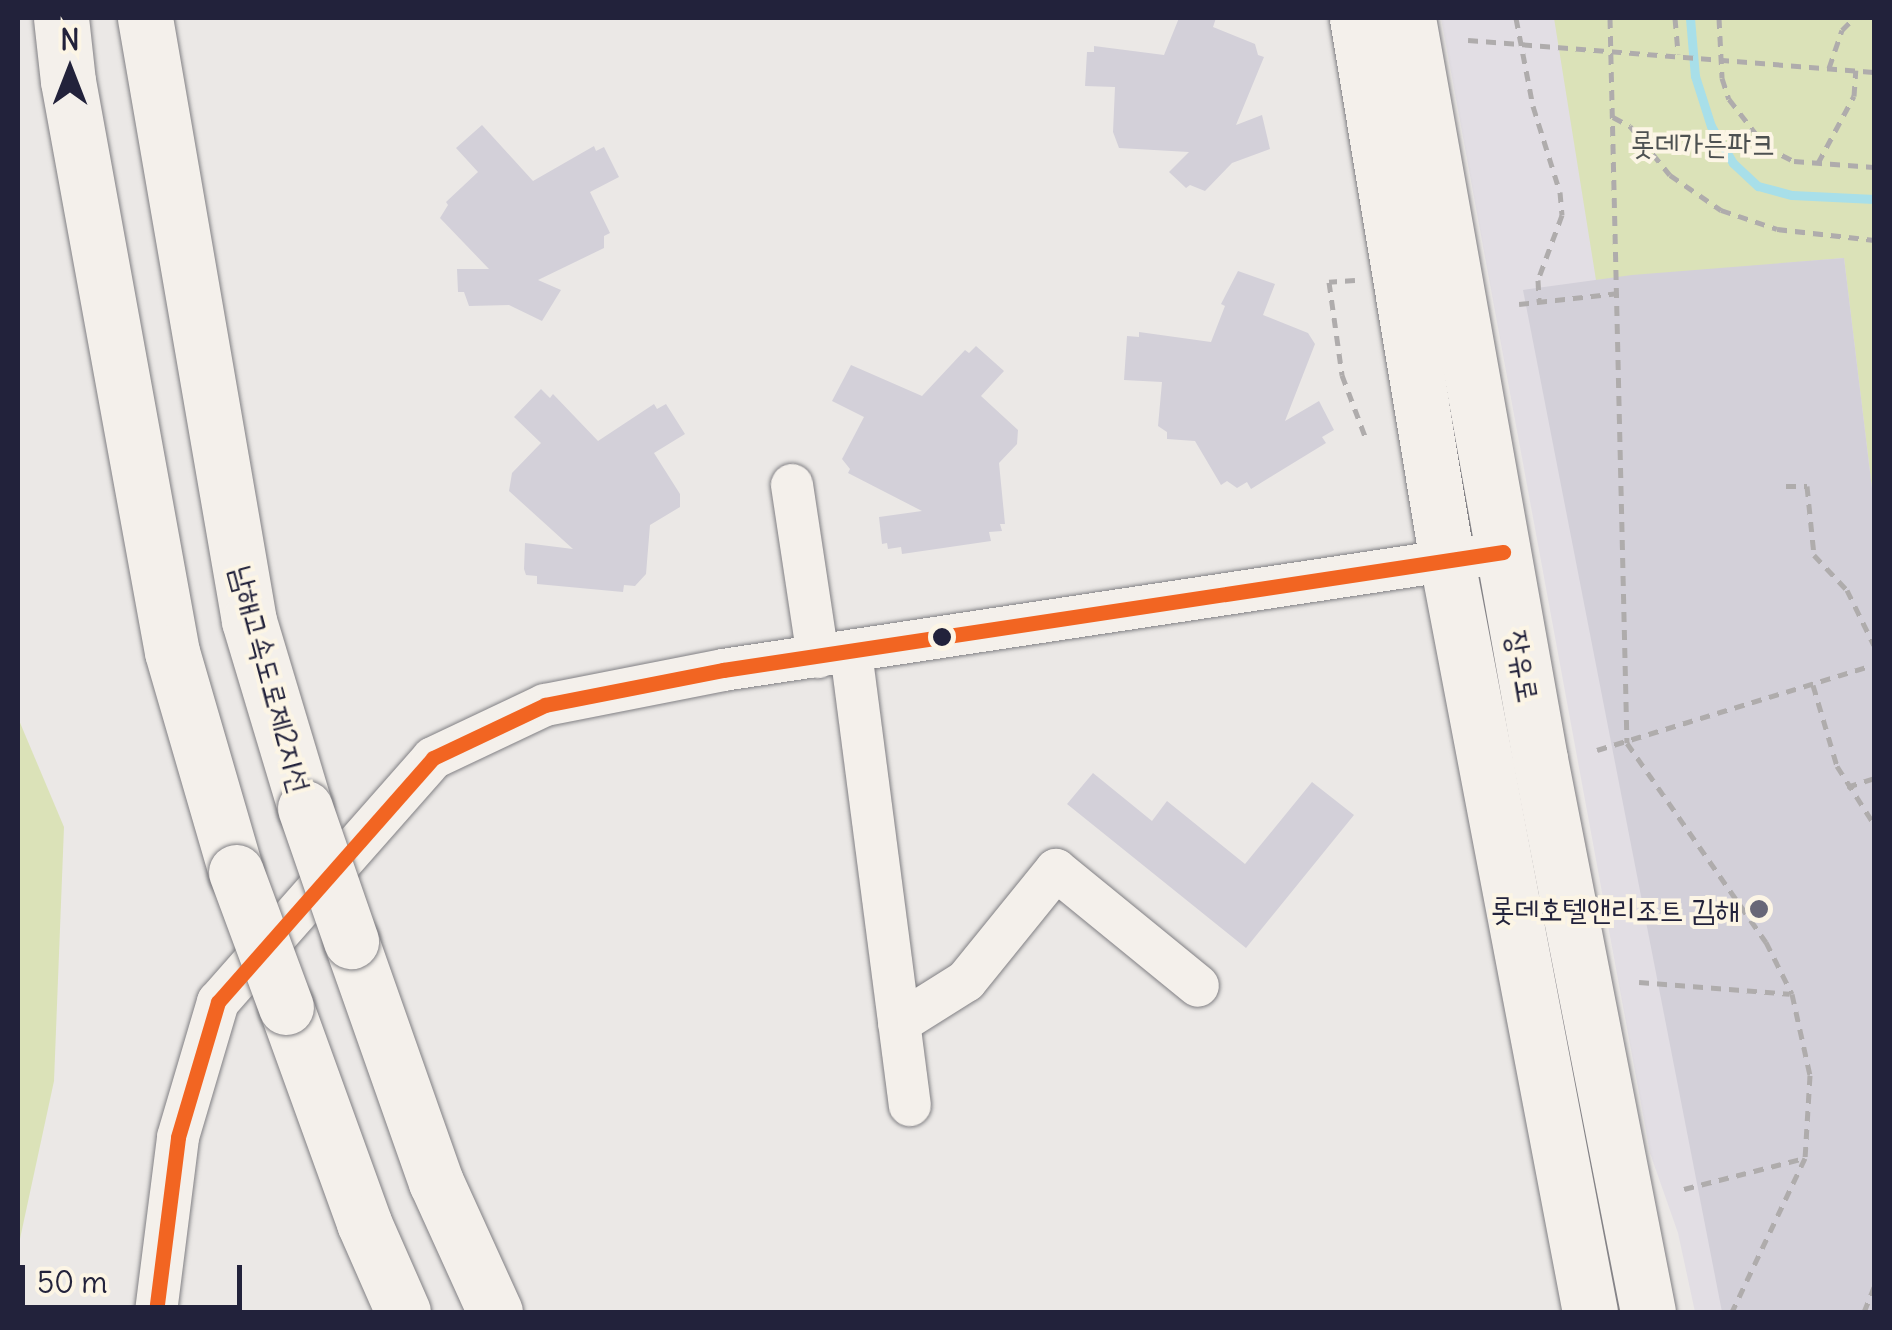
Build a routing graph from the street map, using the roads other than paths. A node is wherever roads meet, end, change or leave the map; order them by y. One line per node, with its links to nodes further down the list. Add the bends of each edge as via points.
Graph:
1 (62, 18): 13 (main road, bridge, via 172,652 236,872)
2 (145, 18): 14 (main road, 남해고속도로제2지선, bridge, via 249,621 305,808 436,1182)
3 (1357, 18): 7 (main road, 장유로)
4 (1408, 18): 6 (main road, 장유로)
5 (792, 485): 8 (street)
6 (1503, 552): 7 (street); 16 (main road, 장유로)
7 (1447, 562): 8 (street); 15 (main road, 장유로)
8 (835, 655): 10 (street); 12 (street, via 545,705 433,758 218,1002 178,1137)
9 (1198, 986): 10 (street, via 1056,870 966,981)
10 (898, 1023): 11 (street)
11 (910, 1104)
12 (156, 1312)
13 (403, 1312)
14 (495, 1312)
15 (1590, 1312)
16 (1648, 1312)

